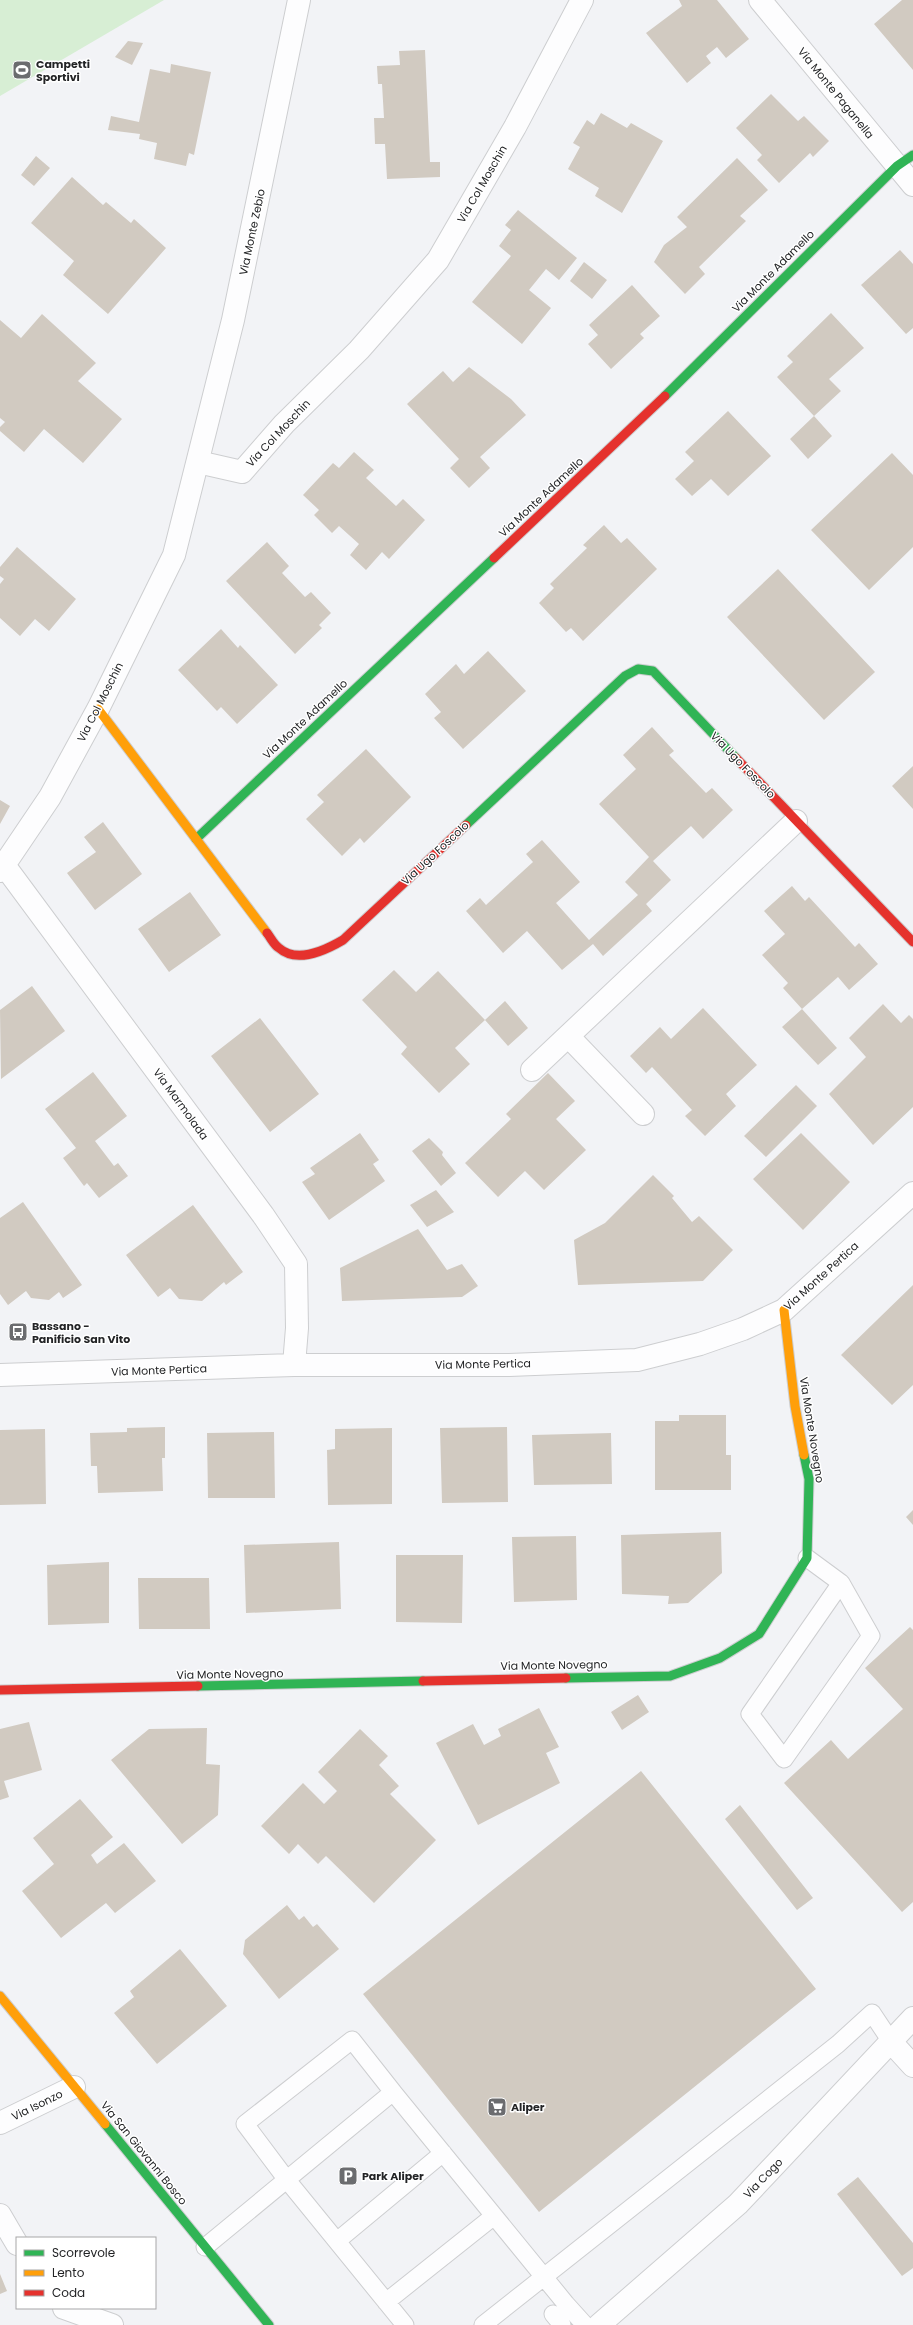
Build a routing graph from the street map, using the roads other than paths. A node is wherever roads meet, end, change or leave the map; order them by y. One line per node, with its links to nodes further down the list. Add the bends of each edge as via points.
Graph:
1 (299, 0): 6 (street, Via Monte Zebio, via 234,320)
2 (582, 0): 6 (street, Via Col Moschin, via 515,127 438,260 359,350 284,424 242,472)
3 (760, 0): 4 (street, Via Monte Paganella)
4 (905, 160): 5 (street, Via Monte Paganella); 9 (street, Via Monte Adamello, via 662,399)
5 (913, 185)
6 (198, 462): 7 (street, Via Col Moschin, via 174,555)
7 (98, 709): 9 (street, Via Ugo Foscolo); 10 (street, Via Col Moschin, via 50,797)
8 (796, 821): 9 (street, Via Ugo Foscolo, via 653,671 638,669 625,676 343,940 329,948 312,954 294,956 279,949); 11 (street, Via Ugo Foscolo); 12 (street)
9 (196, 839)
10 (2, 868): 17 (street, Via Marmolada, via 263,1215 296,1264 297,1328)
11 (913, 942)
12 (568, 1036): 13 (street); 14 (street)
13 (532, 1070)
14 (643, 1114)
15 (913, 1193): 16 (street, Via Monte Pertica)
16 (784, 1310): 17 (street, Via Monte Pertica, via 708,1342 637,1360 509,1364); 19 (street, Via Monte Novegno, via 795,1406 809,1479)
17 (294, 1365): 18 (street, Via Monte Pertica)
18 (0, 1375)
19 (807, 1558): 20 (lane); 21 (street, Via Monte Novegno, via 759,1634 720,1658 670,1676)
20 (841, 1583): 20 (lane, via 750,1714 784,1759 871,1636)
21 (0, 1690)
22 (0, 1996): 26 (street, Via San Giovanni Bosco)
23 (913, 2018): 24 (street, Via Cogo)
24 (892, 2043): 25 (street); 36 (lane, via 872,2013 838,2044); 44 (street, Via Cogo, via 738,2204)
25 (913, 2066)
26 (74, 2087): 28 (street, Via Isonzo); 35 (street, Via San Giovanni Bosco)
27 (393, 2092): 29 (lane); 30 (lane); 30 (lane, via 352,2040 245,2124)
28 (0, 2123)
29 (443, 2154): 32 (lane); 33 (lane)
30 (287, 2180): 33 (lane); 35 (lane)
31 (0, 2215): 34 (street)
32 (494, 2216): 36 (lane); 37 (lane)
33 (337, 2241): 37 (lane)
34 (16, 2242)
35 (205, 2247): 40 (street, Via San Giovanni Bosco)
36 (544, 2277): 42 (lane); 43 (lane)
37 (386, 2302): 41 (lane)
38 (67, 2309): 39 (street)
39 (112, 2325)
40 (269, 2325)
41 (405, 2325)
42 (483, 2325)
43 (585, 2325)
44 (599, 2325)

